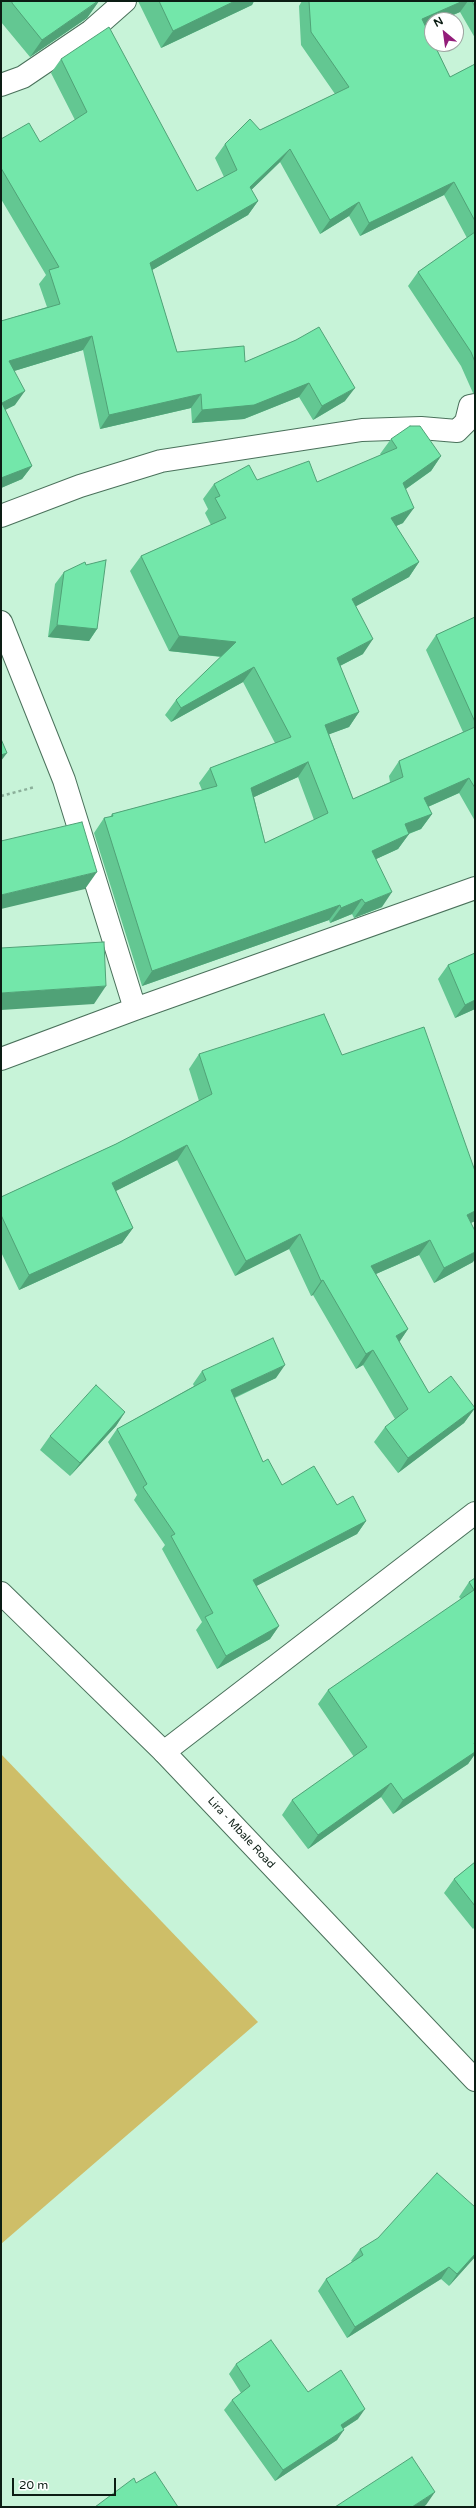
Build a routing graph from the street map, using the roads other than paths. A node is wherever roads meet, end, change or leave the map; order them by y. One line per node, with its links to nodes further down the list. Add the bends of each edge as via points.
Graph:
1 (125, 1): 2 (street, via 91,31 23,77)
2 (1, 85)
3 (475, 405): 4 (street, via 470,406 466,422 457,431 421,428 362,430 161,461 80,486)
4 (1, 516)
5 (1, 622): 7 (street, via 64,780)
6 (475, 888): 7 (street)
7 (135, 1009): 8 (street)
8 (1, 1059)
9 (475, 1513): 11 (street)
10 (1, 1593): 11 (street, Lira - Mbale Road)
11 (164, 1752): 12 (street, Lira - Mbale Road)
12 (475, 2080)

